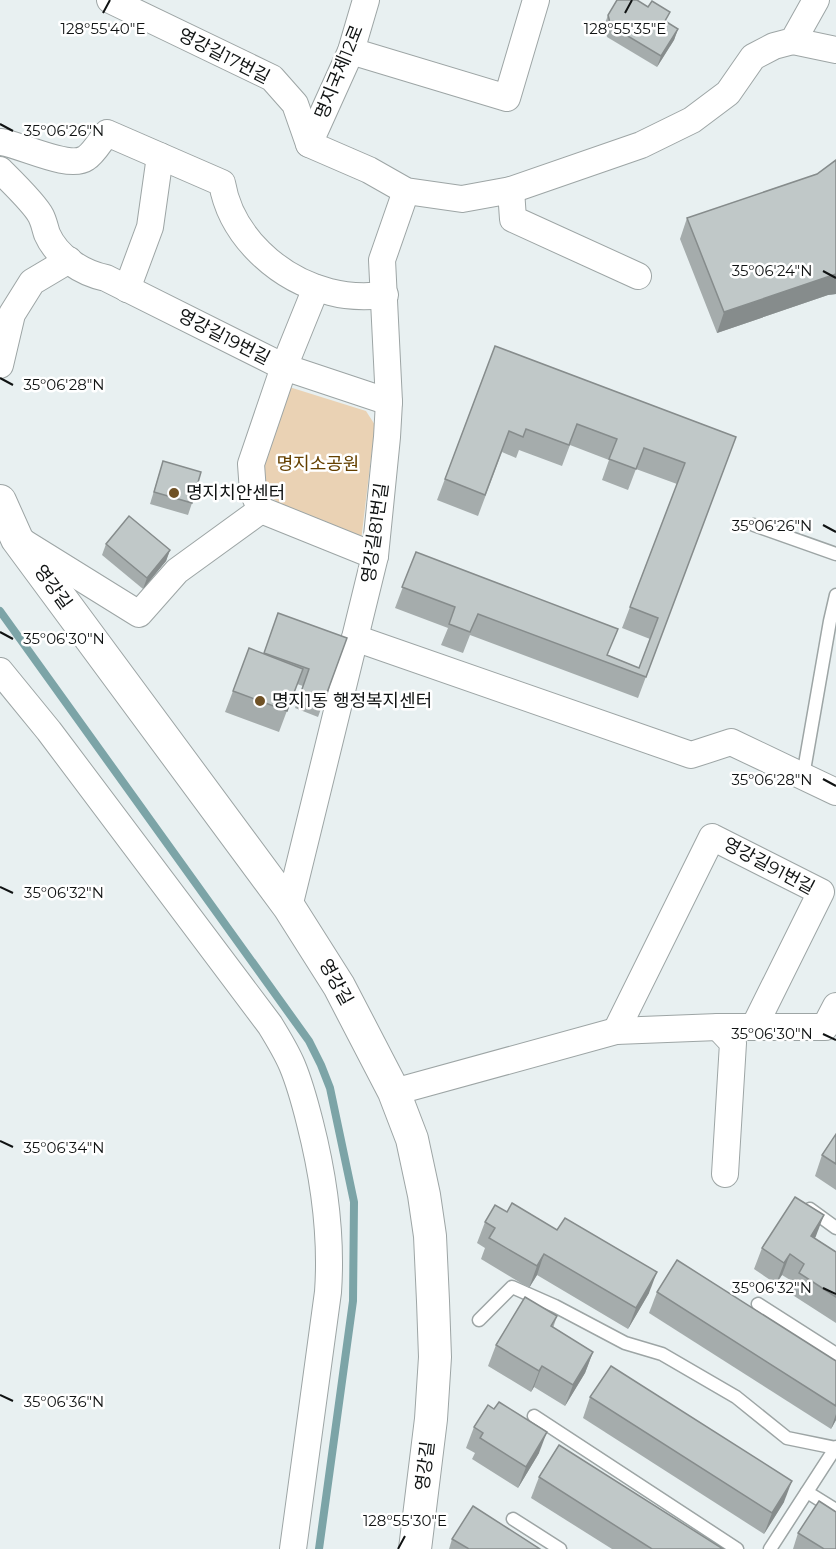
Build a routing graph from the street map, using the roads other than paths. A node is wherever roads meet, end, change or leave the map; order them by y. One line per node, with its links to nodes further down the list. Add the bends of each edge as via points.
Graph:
1 (110, 0): 9 (street, 영강길17번길, via 272,78 295,104)
2 (366, 0): 7 (street, 명지국제12로)
3 (536, 0): 7 (street, via 507,98)
4 (816, 0): 5 (street)
5 (793, 41): 6 (street); 12 (street, via 753,57 728,93 692,120 641,145)
6 (836, 50)
7 (351, 51): 9 (street, 명지국제12로)
8 (0, 142): 10 (street, via 81,161 106,132)
9 (309, 144): 13 (street)
10 (160, 156): 16 (street, via 222,183 232,215 255,248 283,271); 17 (street, via 150,227)
11 (0, 170): 14 (street, 영강길19번길, via 41,215 48,236)
12 (511, 190): 13 (street, via 462,199); 15 (street, via 513,219)
13 (406, 191): 18 (street, 영강길81번길, via 385,249)
14 (69, 260): 17 (street, 영강길19번길, via 90,274); 19 (street, via 32,282 12,314)
15 (638, 276)
16 (316, 288): 18 (street, via 348,296); 20 (street)
17 (127, 289): 20 (street, 영강길19번길)
18 (385, 295): 21 (street, 영강길81번길)
19 (0, 365)
20 (284, 368): 21 (street); 23 (street, 영강길19번길, via 251,464 253,492)
21 (389, 402): 27 (street, 영강길81번길)
22 (0, 501): 25 (street, 영강길)
23 (261, 510): 25 (street, via 177,571 140,614); 27 (street)
24 (754, 525): 26 (lane)
25 (9, 530): 33 (street, 영강길)
26 (836, 554)
27 (375, 556): 29 (street, 영강길81번길)
28 (836, 595): 31 (lane)
29 (355, 638): 31 (street, via 691,756 731,742); 33 (street, 영강길81번길)
30 (0, 671): 50 (street, via 270,1025 301,1087 323,1189 330,1264)
31 (803, 776): 32 (street)
32 (836, 792)
33 (289, 907): 38 (street, 영강길, via 339,986)
34 (836, 1006): 36 (street, via 825,1027)
35 (718, 1027): 36 (street); 37 (street); 39 (street, via 733,1042)
36 (754, 1027): 37 (street, 영강길91번길, via 821,892 712,837)
37 (616, 1031): 38 (street)
38 (394, 1092): 51 (street, 영강길, via 411,1139 430,1236 435,1357)
39 (725, 1174)
40 (803, 1203): 41 (lane)
41 (836, 1228)
42 (758, 1304): 44 (lane)
43 (479, 1320): 46 (lane, via 512,1287 625,1343 662,1354 736,1397 787,1438)
44 (836, 1354)
45 (534, 1416): 53 (lane)
46 (836, 1448): 47 (lane)
47 (807, 1492): 48 (lane); 54 (lane)
48 (836, 1510)
49 (513, 1519): 52 (lane)
50 (293, 1549)
51 (416, 1549)
52 (560, 1549)
53 (737, 1549)
54 (770, 1549)

